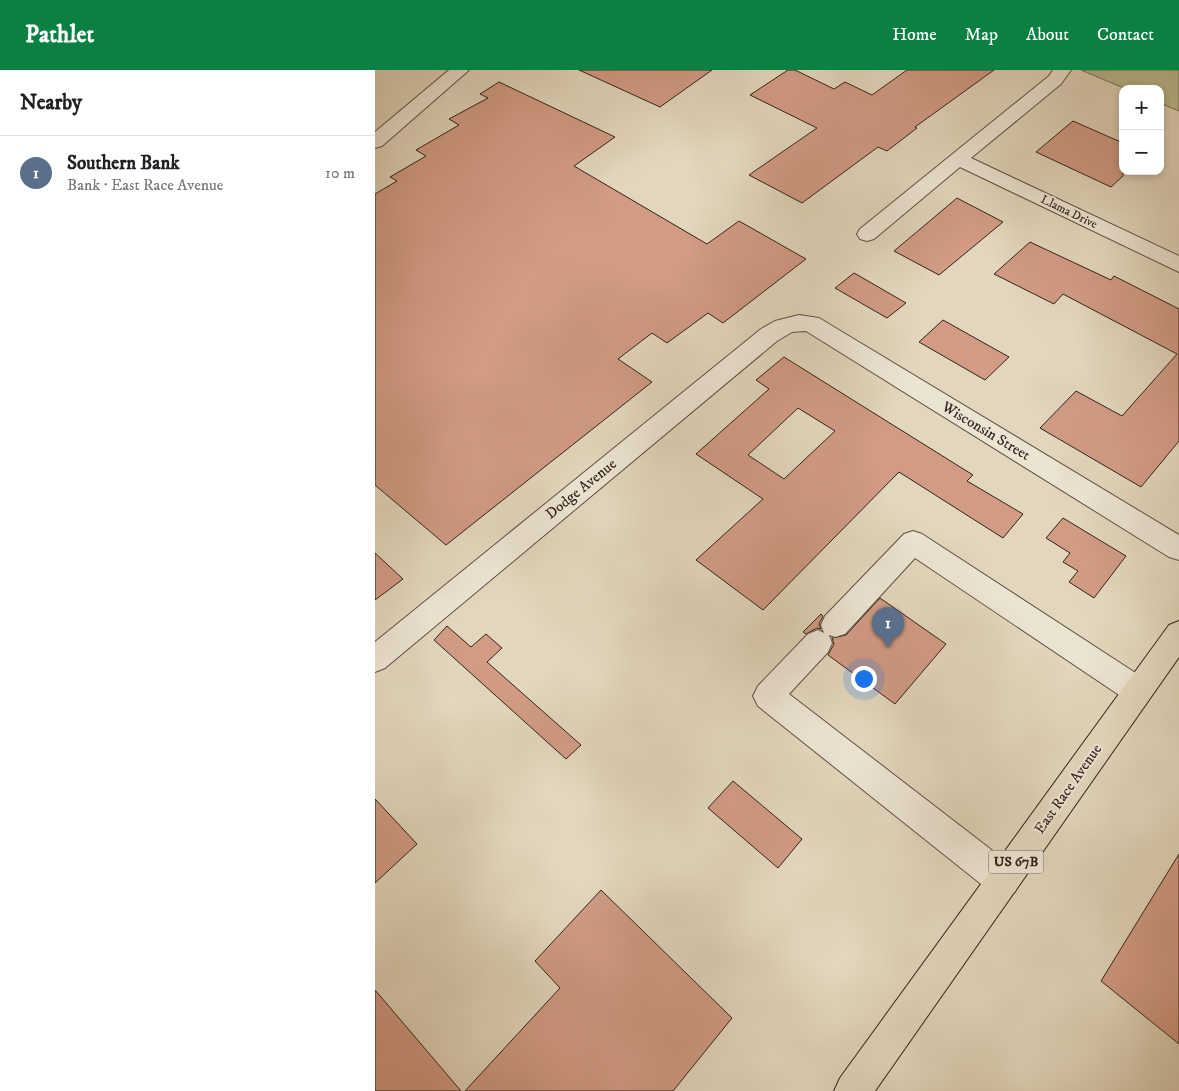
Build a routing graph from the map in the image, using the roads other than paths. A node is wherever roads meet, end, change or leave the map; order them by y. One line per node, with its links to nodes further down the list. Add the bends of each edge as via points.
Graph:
1 (460, 70): 3 (street)
2 (1062, 70): 4 (street, via 1055,80)
3 (375, 142)
4 (958, 159): 5 (street); 6 (street, Llama Drive)
5 (867, 234)
6 (1179, 265)
7 (790, 324): 8 (street, Wisconsin Street, via 811,324); 10 (street, Dodge Avenue, via 769,335)
8 (1179, 549)
9 (1179, 634): 11 (main road, East Race Avenue / US 67B)
10 (375, 658)
11 (1138, 691): 12 (main road, East Race Avenue / US 67B); 12 (street, via 913,542 768,696)
12 (1003, 880): 13 (main road, East Race Avenue / US 67B)
13 (853, 1091)

